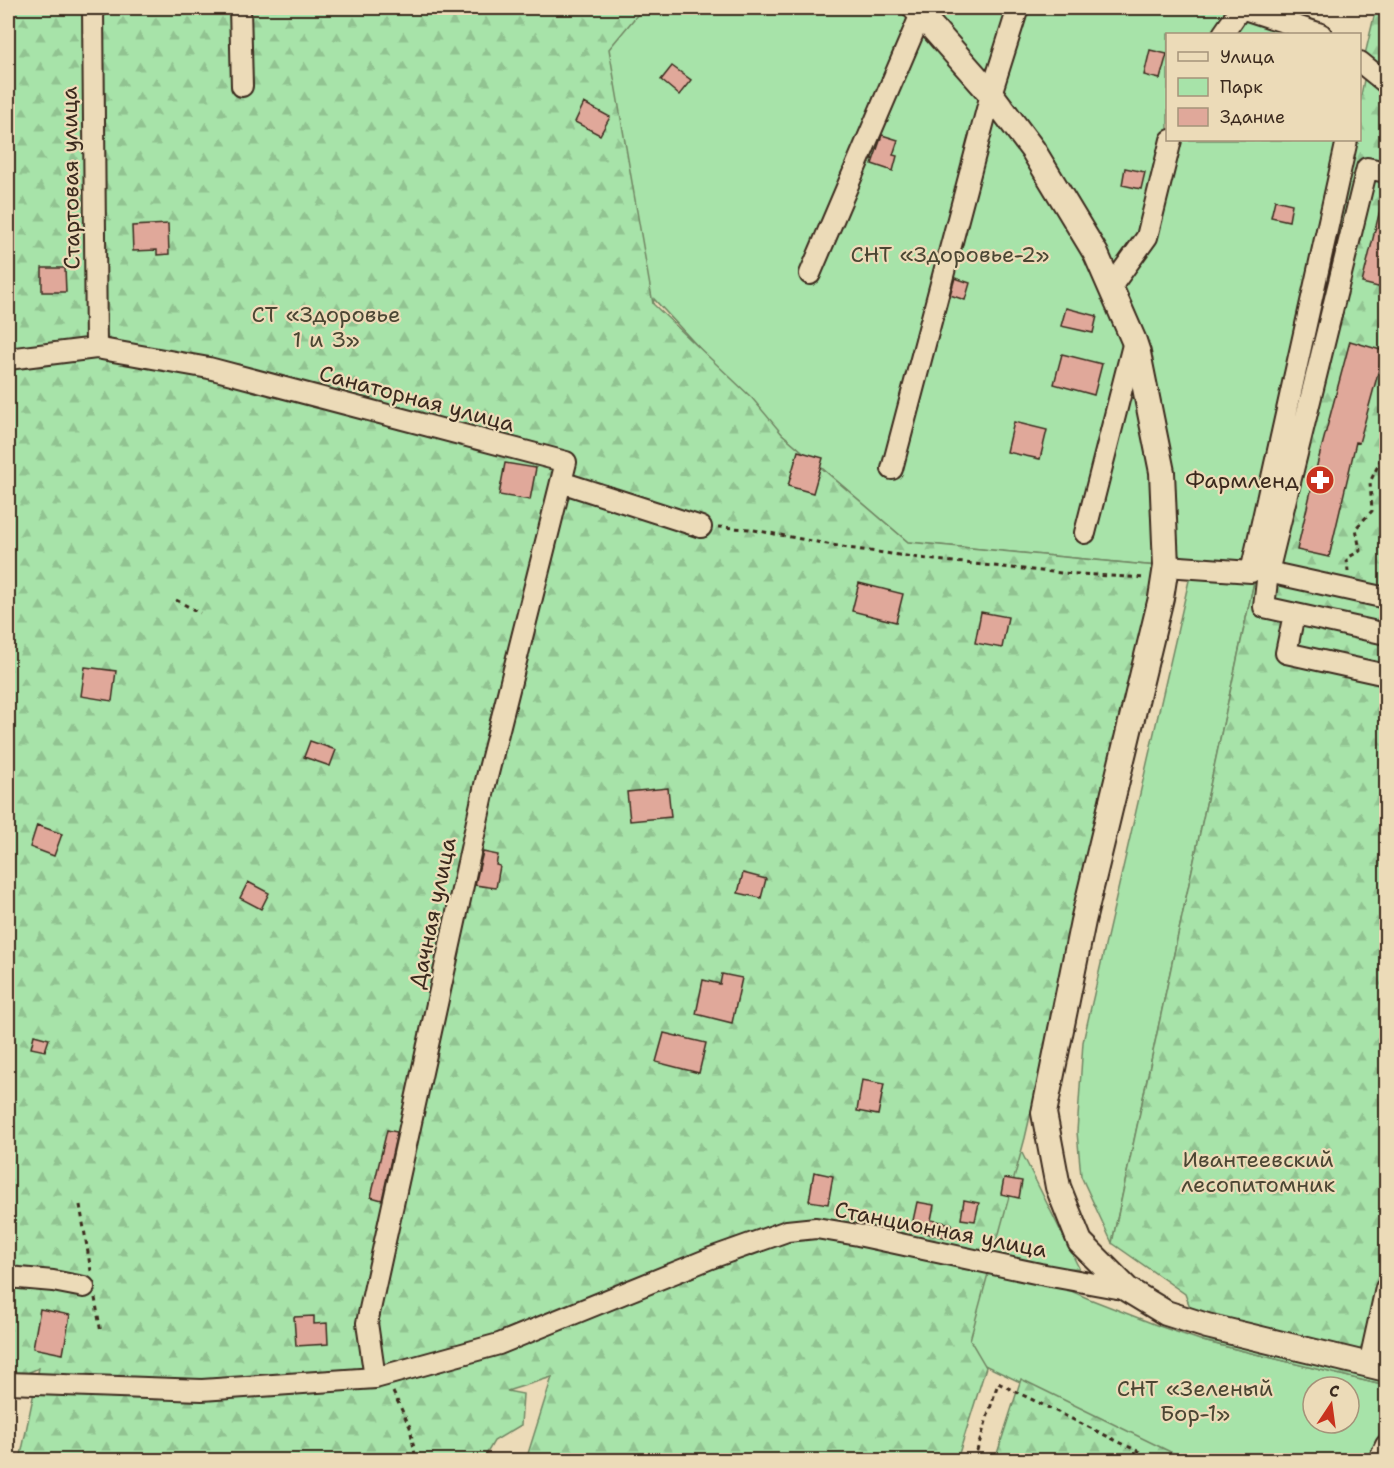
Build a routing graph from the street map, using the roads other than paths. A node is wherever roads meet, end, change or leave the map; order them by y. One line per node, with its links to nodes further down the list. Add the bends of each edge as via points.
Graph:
1 (93, 8): 18 (street, Стартовая улица)
2 (240, 8): 10 (street)
3 (1018, 8): 11 (street)
4 (918, 11): 11 (main road); 15 (street)
5 (1224, 33): 6 (street, via 1241,8)
6 (1318, 33)
7 (1361, 64): 9 (street)
8 (1361, 80): 9 (street)
9 (1386, 85)
10 (242, 86)
11 (991, 94): 16 (main road, via 1033,150 1096,254); 21 (street)
12 (1171, 141): 16 (street, via 1147,237)
13 (1347, 141): 25 (street, via 1251,572)
14 (1386, 169): 26 (street, via 1367,168)
15 (810, 274)
16 (1111, 287): 17 (main road)
17 (1134, 341): 24 (street); 25 (main road, via 1162,472)
18 (96, 348): 19 (street, Санаторная улица); 20 (street, Санаторная улица, via 209,369)
19 (8, 359)
20 (566, 462): 22 (street, Дачная улица)
21 (892, 469)
22 (561, 482): 23 (street); 36 (street, Дачная улица, via 485,785 367,1323)
23 (701, 526)
24 (1085, 533)
25 (1166, 566): 34 (main road, via 1083,921 1044,1113 1058,1186 1080,1242)
26 (1269, 572): 27 (street); 28 (street, via 1264,607)
27 (1386, 598)
28 (1294, 614): 29 (street); 30 (street, via 1286,653)
29 (1386, 634)
30 (1386, 675)
31 (8, 1277): 32 (street)
32 (90, 1286)
33 (1386, 1288): 35 (street)
34 (1128, 1290): 35 (main road, via 1166,1313 1207,1326); 36 (street, Станционная улица, via 816,1228 787,1232 711,1258 499,1344)
35 (1378, 1367)
36 (375, 1378): 37 (street, via 202,1390)
37 (8, 1383)
38 (1386, 1445): 39 (street)
39 (1379, 1461)

